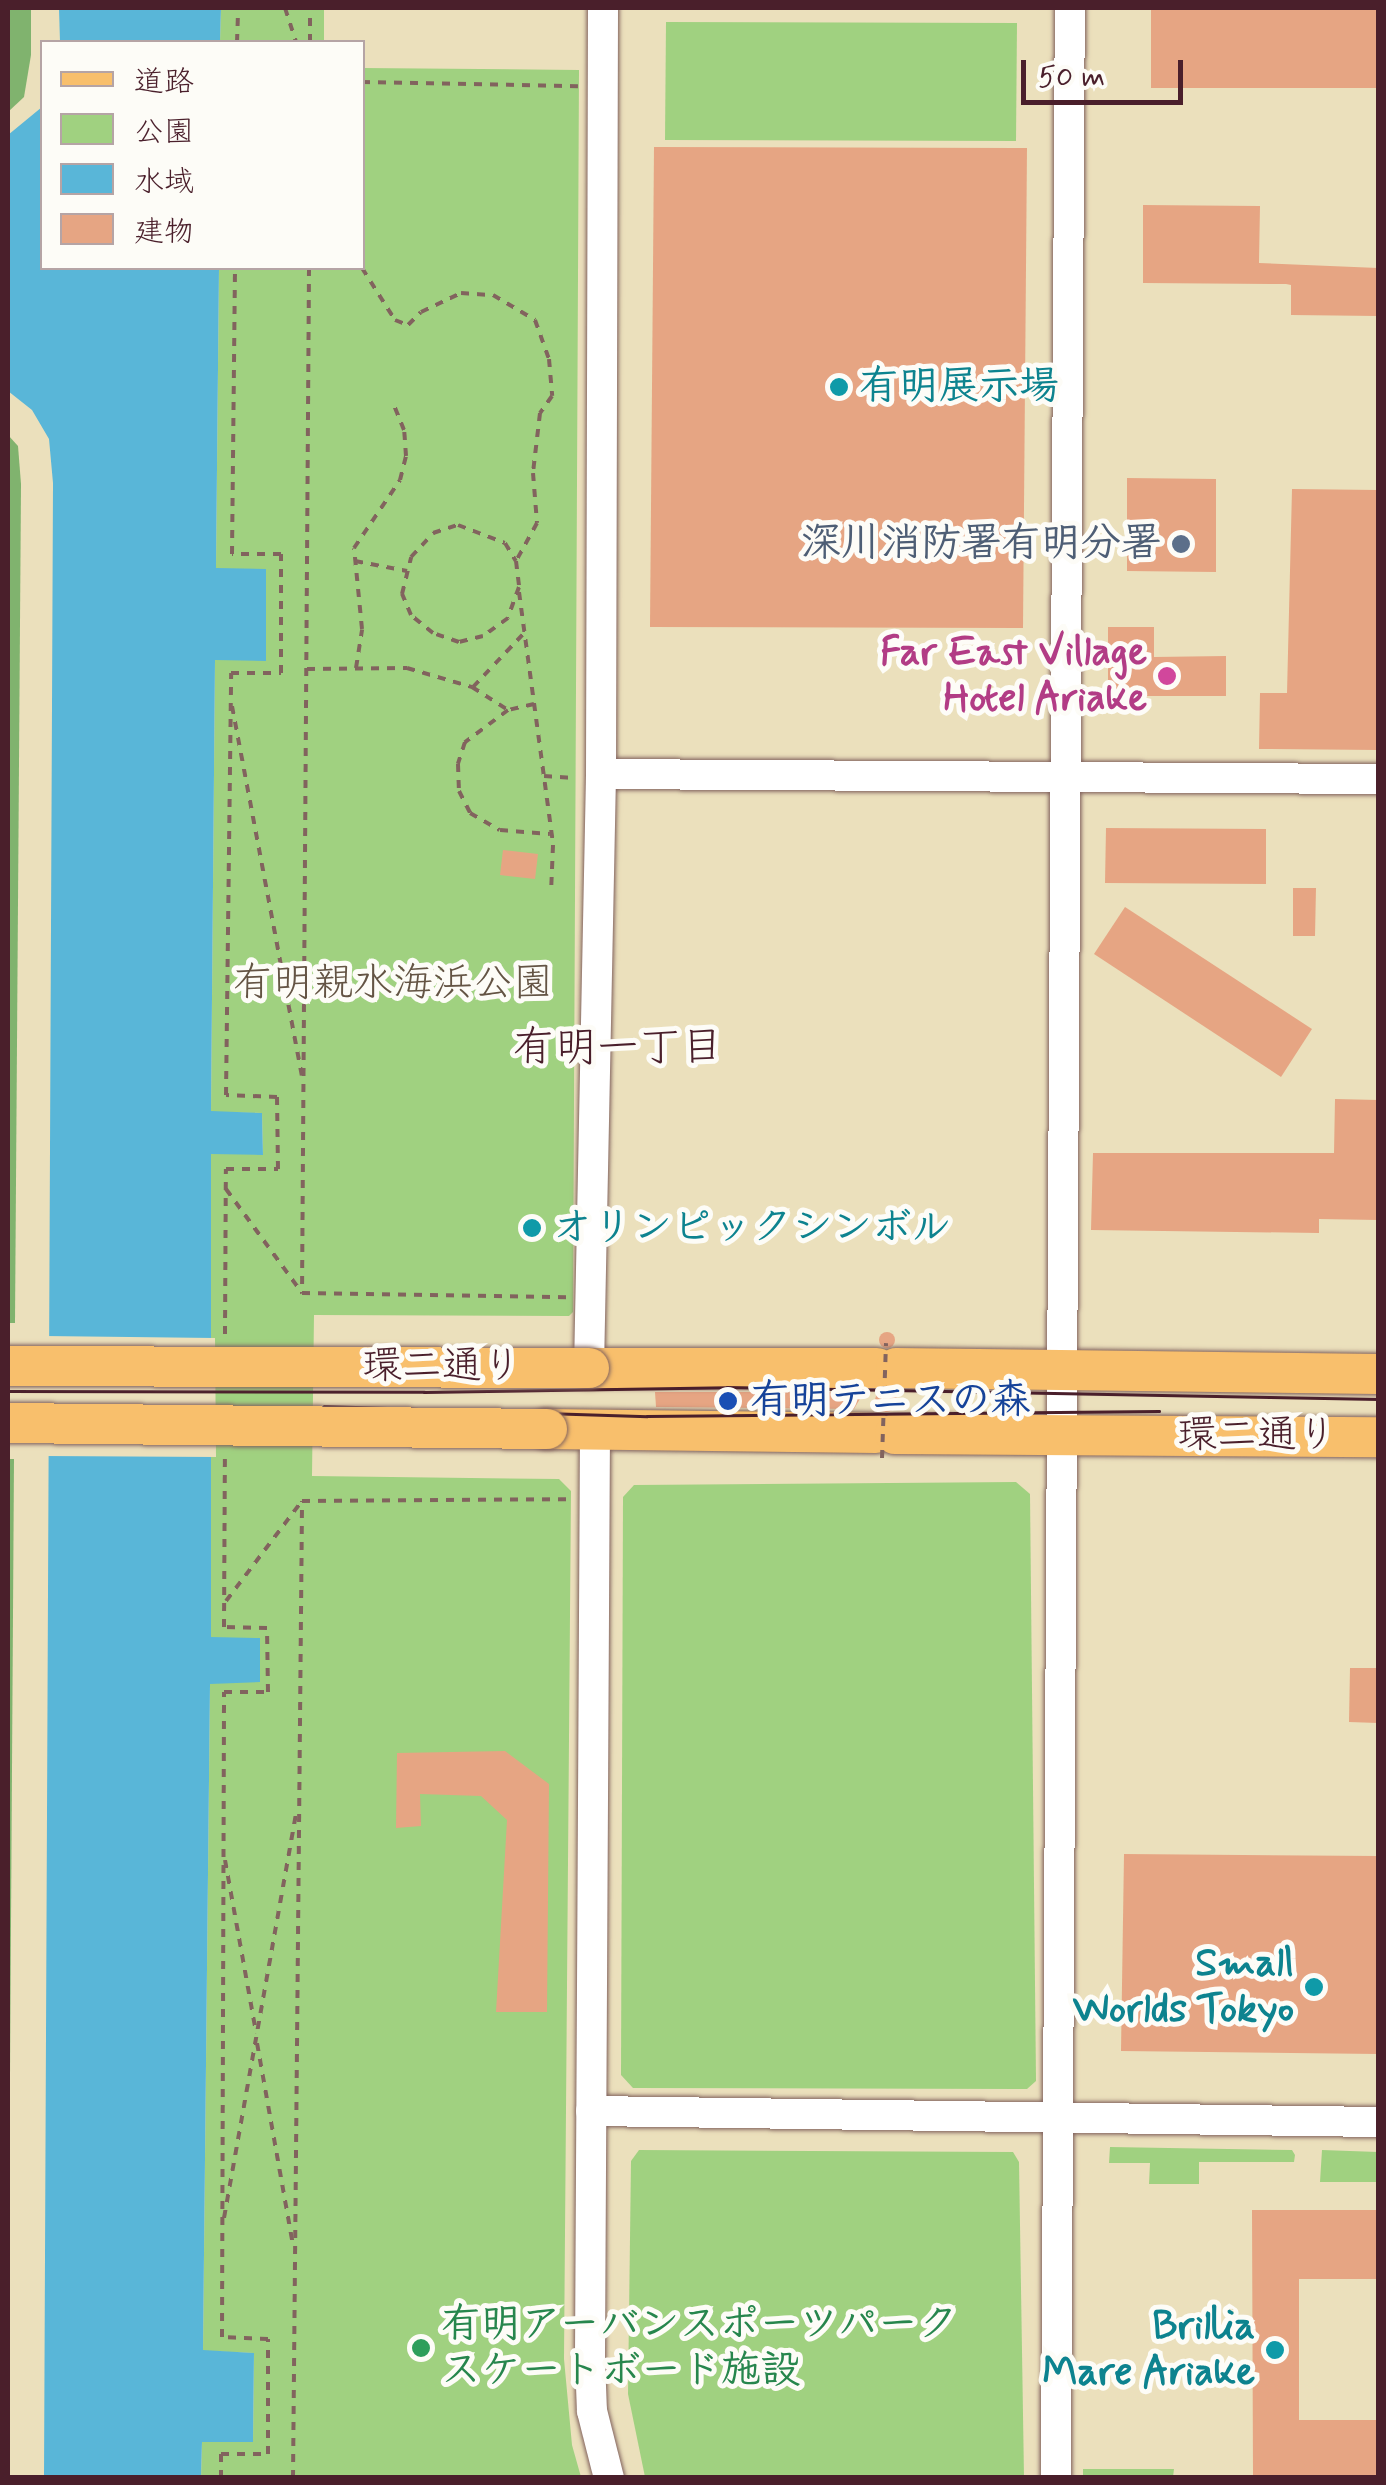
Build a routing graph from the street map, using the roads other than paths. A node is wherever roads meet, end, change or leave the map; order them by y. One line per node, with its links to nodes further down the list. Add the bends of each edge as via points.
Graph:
1 (603, 8): 3 (street)
2 (1070, 8): 4 (street)
3 (590, 776): 4 (street); 7 (street)
4 (1068, 779): 5 (street); 8 (street)
5 (1378, 779)
6 (8, 1366): 7 (main road, 環二通り, bridge)
7 (589, 1368): 8 (main road, 環二通り, via 886,1359)
8 (1062, 1369): 9 (main road, 環二通り); 12 (street)
9 (1378, 1374)
10 (8, 1423): 11 (main road, 環二通り, bridge)
11 (595, 1430): 12 (main road, 環二通り, via 884,1442); 14 (street)
12 (1060, 1434): 13 (main road, 環二通り); 15 (street)
13 (1378, 1437)
14 (591, 2111): 15 (street); 17 (street, via 592,2412)
15 (1060, 2120): 16 (street); 18 (street)
16 (1378, 2122)
17 (609, 2478)
18 (1056, 2478)

